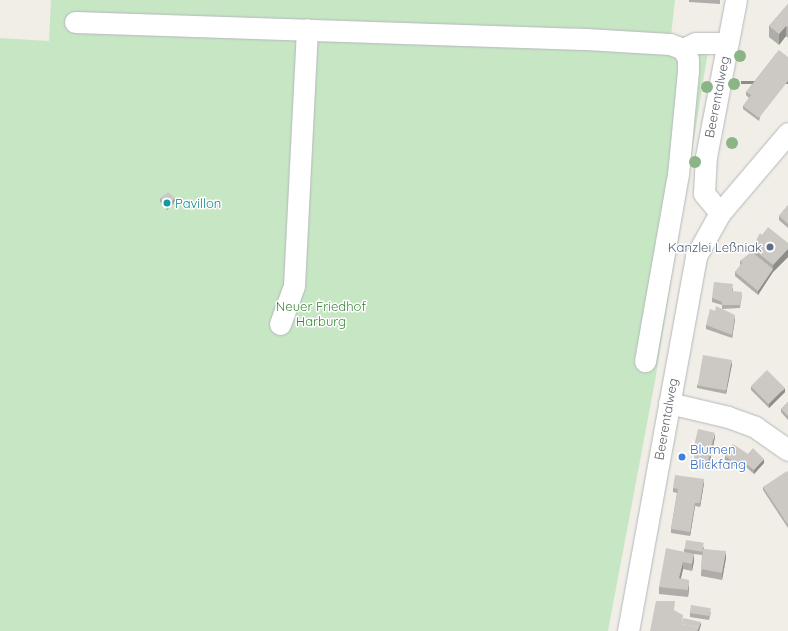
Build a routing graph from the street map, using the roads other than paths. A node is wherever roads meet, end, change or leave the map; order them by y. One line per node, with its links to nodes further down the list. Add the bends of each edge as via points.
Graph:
1 (736, 0): 4 (street, Beerentalweg)
2 (75, 22): 3 (street)
3 (307, 30): 5 (street, via 662,43); 8 (street, via 294,286)
4 (727, 43): 5 (street, via 696,43); 7 (street, Beerentalweg, via 711,119 704,193)
5 (683, 49): 9 (street, via 688,71 678,174)
6 (788, 133): 7 (street, Beerentalweg)
7 (720, 213): 10 (street, Beerentalweg, via 696,256)
8 (280, 324)
9 (645, 361)
10 (669, 403): 11 (street, via 728,416 755,427); 12 (street, Beerentalweg)
11 (788, 450)
12 (628, 631)

